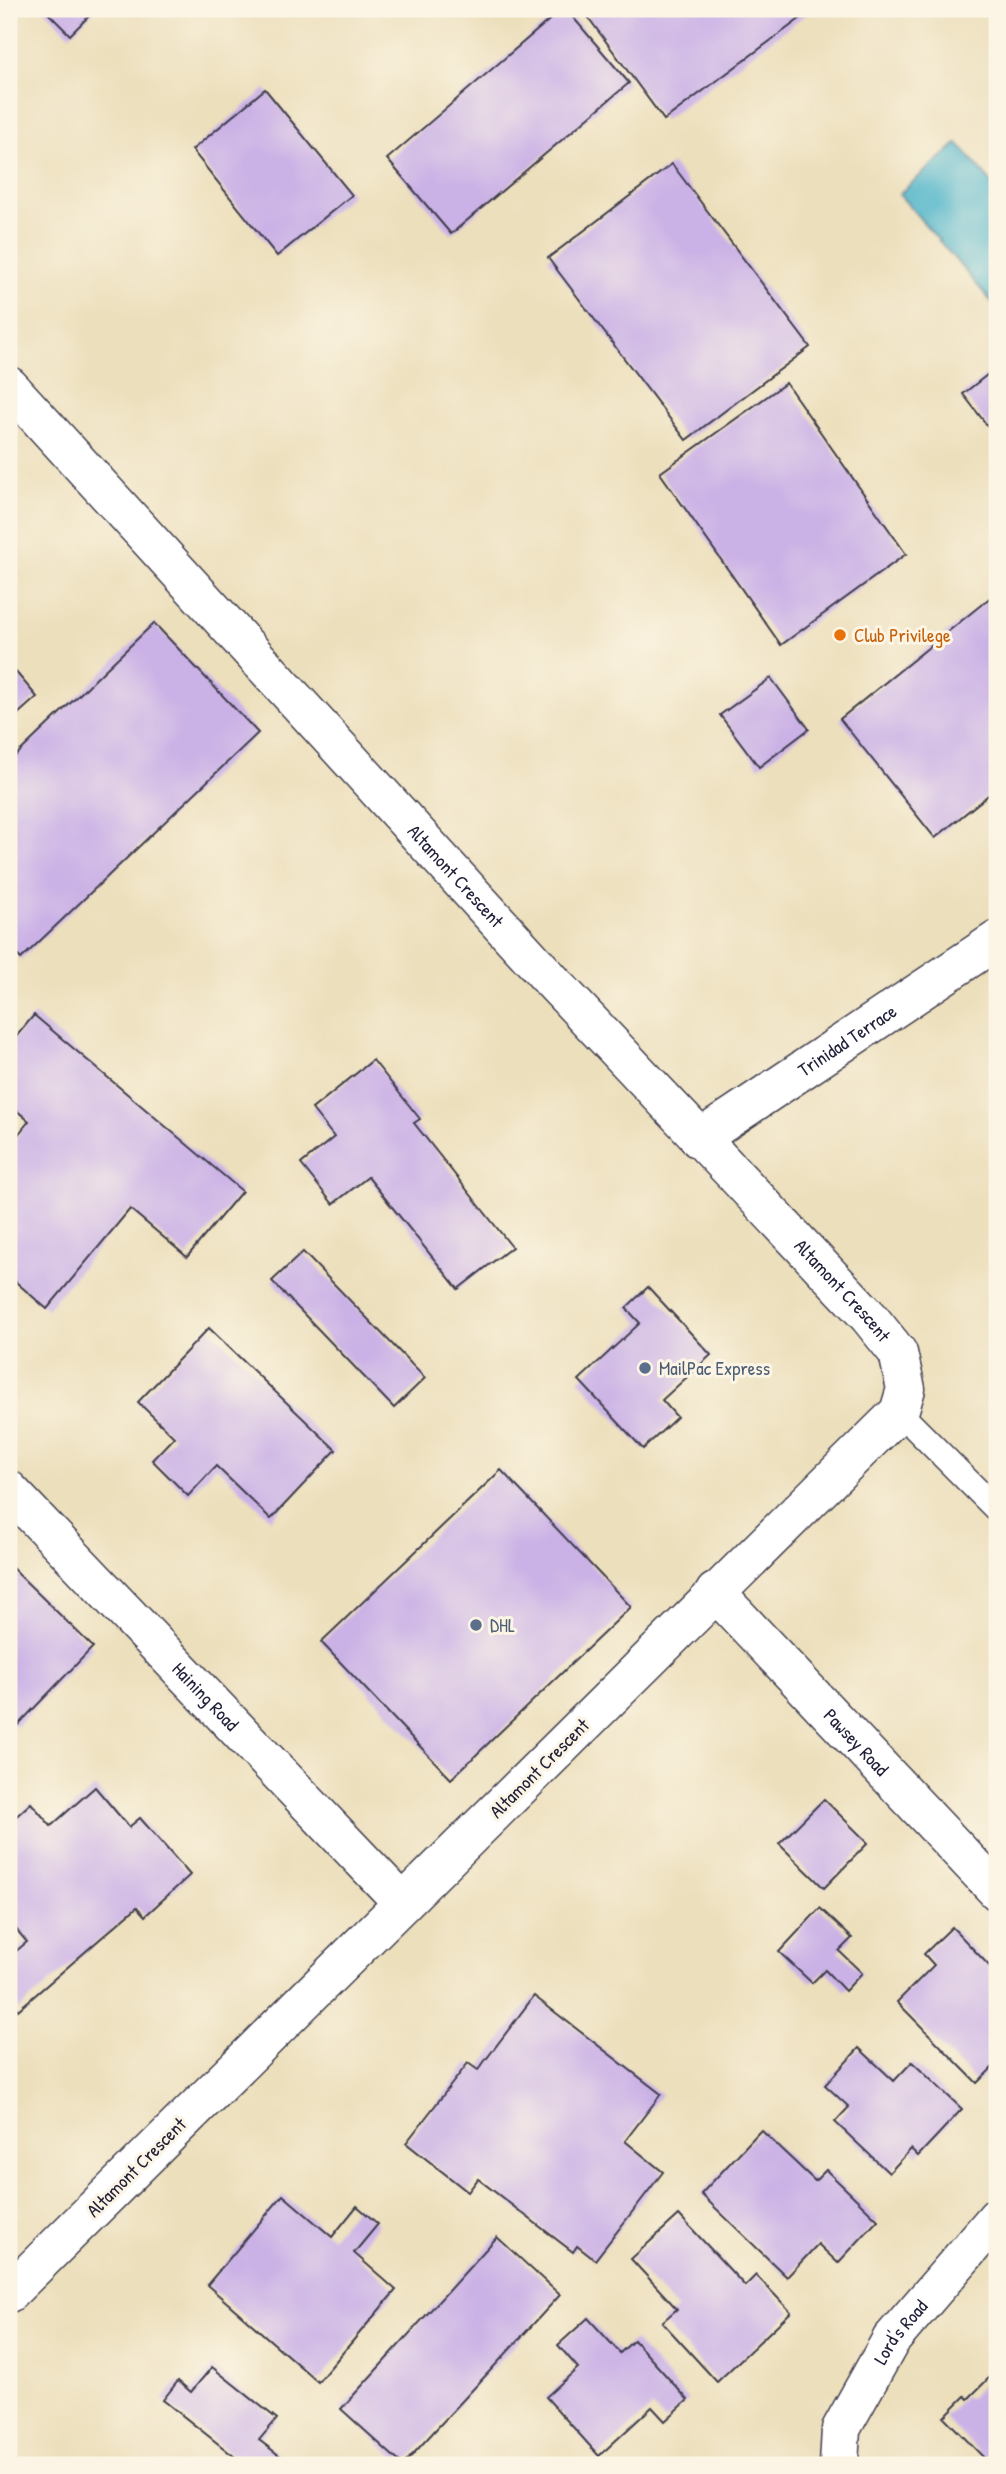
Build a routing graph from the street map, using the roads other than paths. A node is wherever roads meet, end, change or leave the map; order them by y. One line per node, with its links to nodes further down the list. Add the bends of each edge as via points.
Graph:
1 (9, 386): 3 (street, Altamont Crescent)
2 (997, 941): 3 (street, Trinidad Terrace)
3 (699, 1139): 4 (street, Altamont Crescent, via 898,1353 906,1389)
4 (899, 1412): 6 (lane); 7 (street, Altamont Crescent)
5 (9, 1490): 9 (street, Haining Road)
6 (997, 1510)
7 (715, 1592): 8 (street, Pawsey Road); 9 (street, Altamont Crescent)
8 (997, 1891)
9 (403, 1903): 11 (street, Altamont Crescent)
10 (997, 2217): 12 (street, Lord's Road, via 891,2340 841,2429)
11 (9, 2293)
12 (839, 2465)

